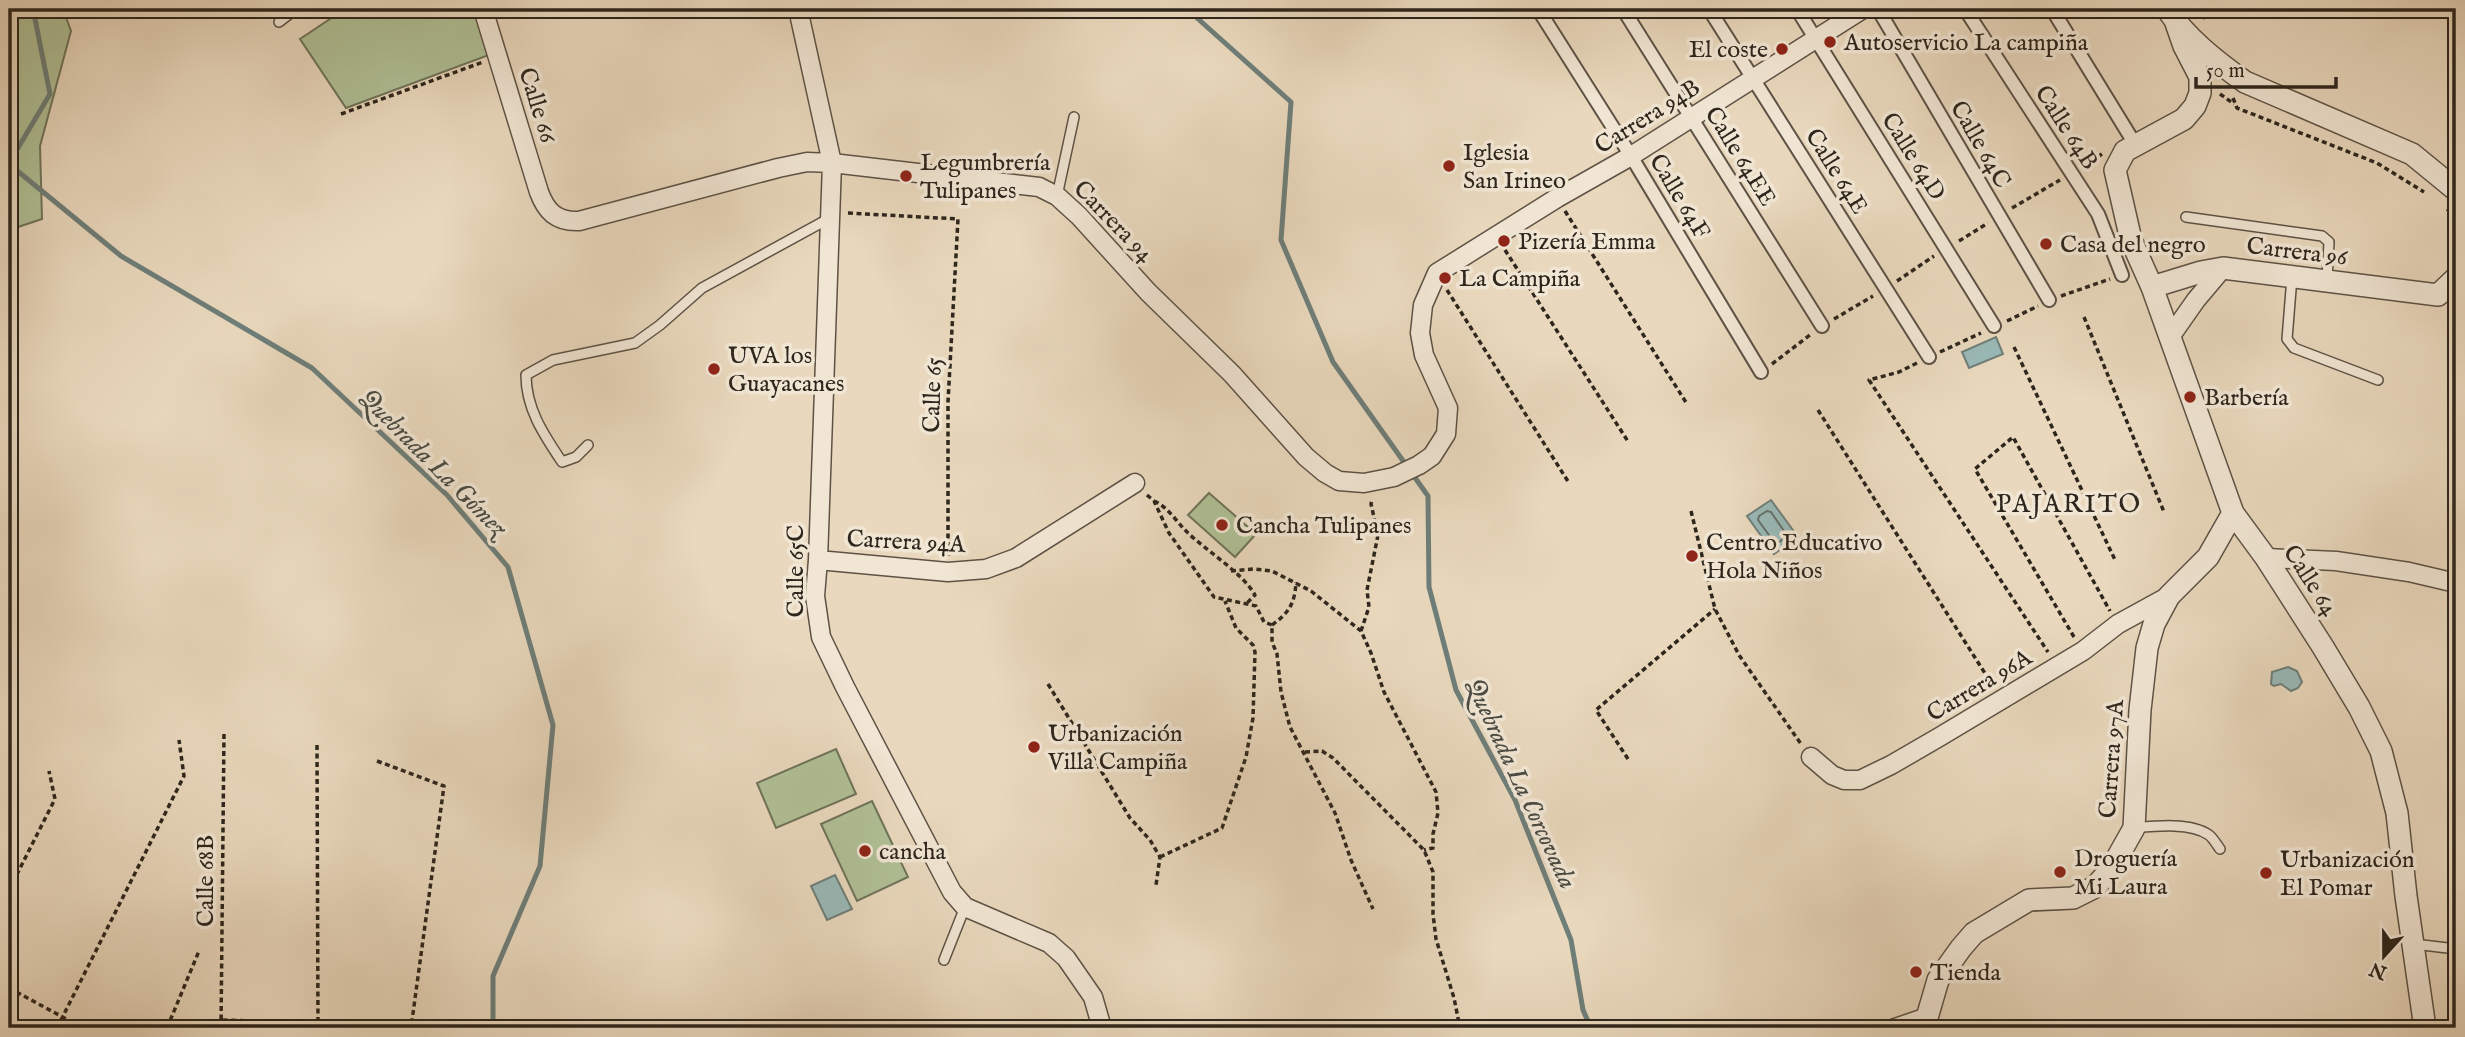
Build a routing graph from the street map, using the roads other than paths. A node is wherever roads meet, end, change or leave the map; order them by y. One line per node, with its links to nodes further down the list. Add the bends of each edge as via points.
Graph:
1 (296, 9): 13 (lane)
2 (484, 9): 23 (street, Calle 66, via 539,192)
3 (798, 9): 20 (street, Calle 65C)
4 (1538, 9): 19 (street, Calle 64F)
5 (1623, 9): 17 (street, Calle 64EE)
6 (1709, 9): 15 (street, Calle 64E)
7 (1797, 9): 14 (street, Calle 64D)
8 (1863, 9): 14 (street, Carrera 94B)
9 (1878, 9): 33 (street, Calle 64C)
10 (1965, 9): 27 (street, Calle 64B, via 2098,214)
11 (2052, 9): 18 (street)
12 (2172, 16): 22 (street, via 2222,66 2245,82 2412,154); 31 (street, Calle 64, via 2200,77 2200,93 2185,120 2125,151 2115,170 2131,240)
13 (279, 22)
14 (1816, 39): 15 (street, Carrera 94B); 35 (street, Calle 64D)
15 (1754, 78): 17 (street, Carrera 94B); 38 (street, Calle 64E)
16 (1074, 117): 21 (lane)
17 (1692, 117): 19 (street, Carrera 94B); 34 (street, Calle 64EE)
18 (2130, 136)
19 (1631, 156): 36 (street, Carrera 94B, via 1437,273 1423,305); 39 (street, Calle 64F)
20 (832, 163): 21 (street, Carrera 94, via 1039,187); 23 (street, Carrera 94, via 787,166 579,221 566,221); 24 (street, Calle 65C)
21 (1057, 196): 36 (street, Carrera 94, via 1315,465 1339,481 1387,479 1419,465 1432,456 1446,434 1448,408 1424,355)
22 (2451, 198)
23 (551, 213)
24 (831, 215): 41 (lane, via 702,288 635,343 553,360 526,375 537,425 562,462); 45 (street, Calle 65C)
25 (2186, 217): 30 (lane, via 2322,236 2329,242)
26 (2223, 268): 28 (street, Carrera 96); 31 (street, Carrera 96); 37 (street)
27 (2122, 275)
28 (2292, 277): 30 (street, Carrera 96); 40 (lane, via 2287,339 2294,348)
29 (2456, 278): 32 (street)
30 (2327, 281): 32 (street, Carrera 96)
31 (2152, 288): 37 (street, Calle 64)
32 (2447, 298)
33 (2049, 300)
34 (1822, 326)
35 (1994, 326)
36 (1420, 332)
37 (2170, 337): 43 (street, Calle 64)
38 (1929, 357)
39 (1761, 372)
40 (2378, 380)
41 (588, 445)
42 (1135, 483): 45 (street, Carrera 94A, via 1016,558 986,569 948,572)
43 (2233, 513): 44 (street, Calle 64); 47 (street, Carrera 97A, via 2208,557)
44 (2266, 558): 46 (street, via 2336,561); 52 (street, Calle 64, via 2359,706 2381,751 2397,813)
45 (818, 560): 51 (street, Calle 65C, via 815,596 821,637 946,881)
46 (2456, 583)
47 (2169, 596): 48 (street, Carrera 96A, via 1860,780 1832,775); 49 (street, Carrera 97A, via 2147,648)
48 (1811, 757)
49 (2134, 828): 50 (lane, via 2166,825 2194,830 2209,835); 55 (street, Carrera 97A, via 2095,887 2073,898 2029,900 1974,933 1938,981)
50 (2220, 849)
51 (965, 907): 54 (lane); 56 (street, via 1049,943 1066,958 1093,997)
52 (2413, 944): 53 (lane); 58 (street, Calle 64)
53 (2456, 949)
54 (944, 960)
55 (1927, 1020): 57 (lane)
56 (1102, 1028)
57 (1889, 1028)
58 (2425, 1028)

